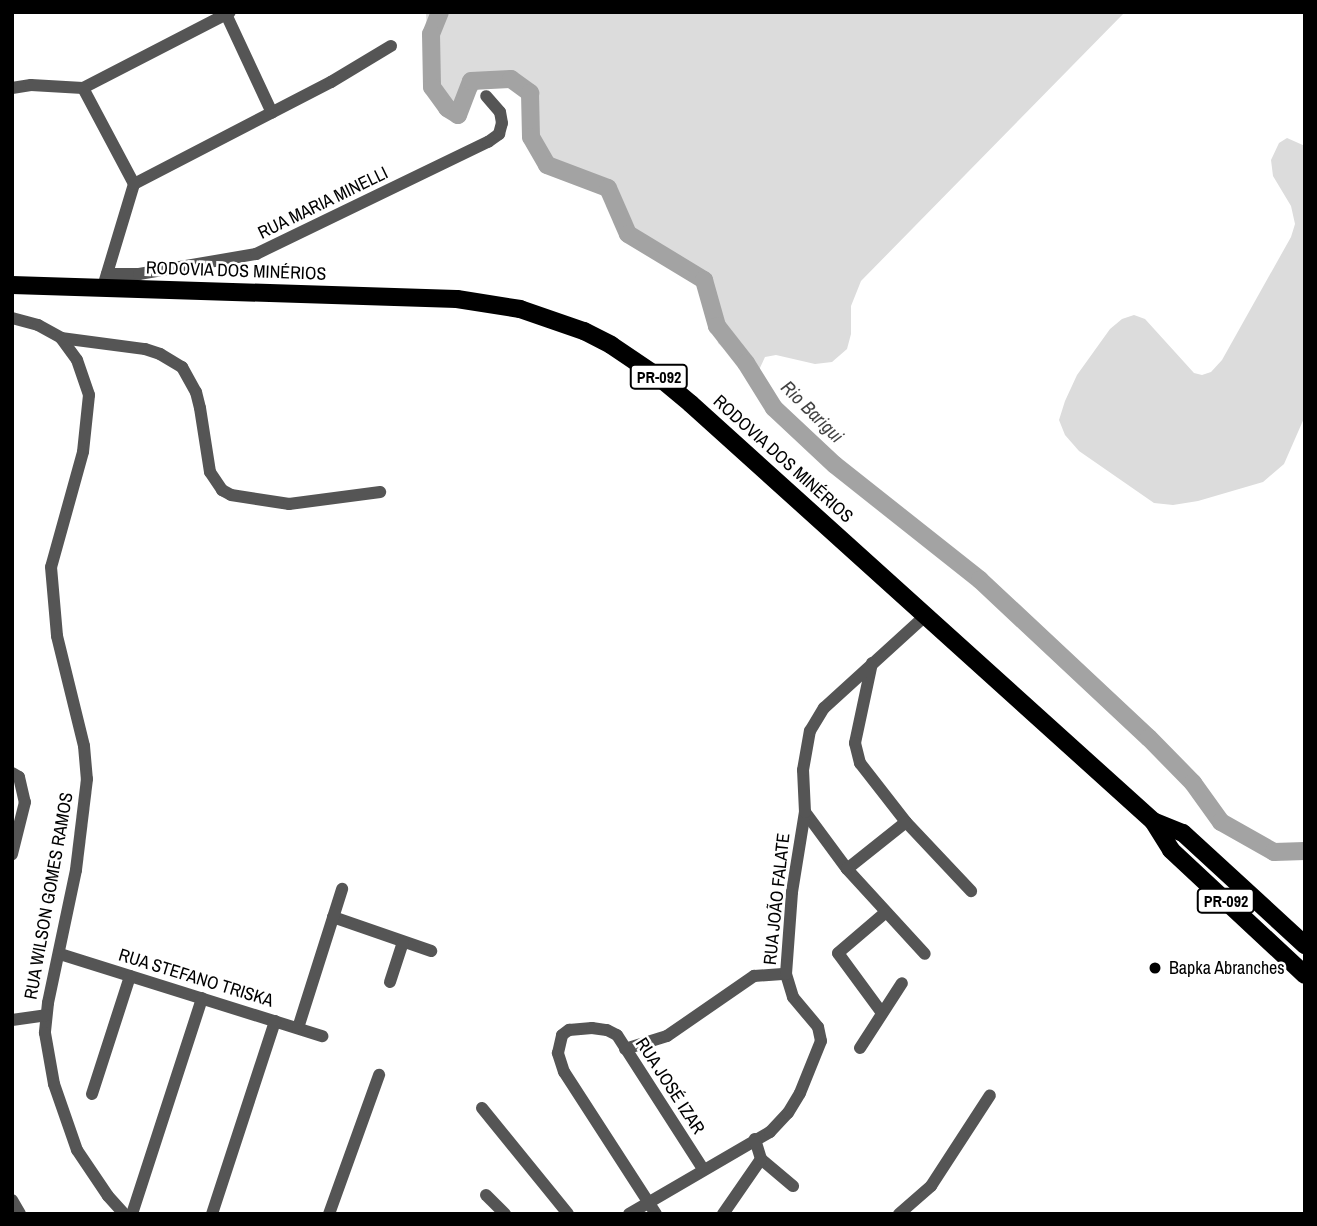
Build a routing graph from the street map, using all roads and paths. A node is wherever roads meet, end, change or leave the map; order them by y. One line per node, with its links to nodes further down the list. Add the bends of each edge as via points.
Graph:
1 (227, 13): 4 (street); 6 (street)
2 (391, 46): 6 (street)
3 (12, 88): 4 (street)
4 (82, 88): 7 (street)
5 (486, 96): 8 (street, RUA MARIA MINELLI, via 496,103 502,124 499,134 488,142 256,254)
6 (272, 113): 7 (street)
7 (134, 184): 8 (street)
8 (105, 281): 9 (main road, RODOVIA DOS MINÉRIOS / PR-092); 13 (main road, RODOVIA DOS MINÉRIOS / PR-092, via 457,299 555,320 611,345 660,378)
9 (12, 285)
10 (12, 318): 11 (street)
11 (61, 338): 12 (street, via 145,349 182,367 198,400 209,472 231,495 289,504); 28 (street, RUA WILSON GOMES RAMOS, via 78,360 89,395 83,453 51,567 57,636 84,746 87,779)
12 (380, 492)
13 (925, 616): 14 (street, RUA JOÃO FALATE); 17 (main road, RODOVIA DOS MINÉRIOS / PR-092)
14 (872, 663): 16 (street, RUA JOÃO FALATE, via 813,723 803,770); 18 (street, via 856,752 865,772)
15 (12, 772): 19 (street, via 19,777 25,802)
16 (805, 812): 20 (street); 30 (street, RUA JOÃO FALATE, via 792,892)
17 (1153, 821): 26 (main road, RODOVIA DOS MINÉRIOS / PR-092, via 1183,833); 31 (main road, RODOVIA DOS MINÉRIOS / PR-092, via 1171,850)
18 (906, 822): 20 (street); 22 (street)
19 (12, 854)
20 (847, 869): 23 (street)
21 (342, 889): 24 (street)
22 (971, 891)
23 (886, 912): 29 (street); 36 (street, via 838,953)
24 (333, 917): 25 (street); 40 (street)
25 (403, 942): 27 (street); 33 (street)
26 (1305, 944)
27 (431, 951)
28 (60, 954): 32 (street, RUA STEFANO TRISKA); 37 (street, RUA WILSON GOMES RAMOS)
29 (925, 954)
30 (786, 974): 43 (street, via 754,976 667,1036); 48 (street, RUA JOÃO FALATE, via 793,997 818,1027 821,1041 794,1104 770,1132)
31 (1305, 975)
32 (130, 976): 35 (street, RUA STEFANO TRISKA); 45 (street)
33 (390, 982)
34 (902, 983): 36 (street)
35 (202, 998): 39 (street, RUA STEFANO TRISKA); 57 (street)
36 (882, 1013): 42 (street)
37 (46, 1015): 38 (street); 56 (street, RUA WILSON GOMES RAMOS, via 49,1065 69,1131 90,1172)
38 (12, 1020)
39 (275, 1021): 40 (street, RUA STEFANO TRISKA); 58 (street)
40 (298, 1028): 41 (street, RUA STEFANO TRISKA)
41 (322, 1036)
42 (860, 1048)
43 (625, 1049): 50 (street, RUA JOSÉ IZAR); 54 (street, RUA JOSÉ IZAR, via 617,1035 607,1030 582,1028 562,1035 558,1053 564,1072)
44 (379, 1075): 59 (street)
45 (92, 1094)
46 (990, 1095): 65 (street, via 938,1177)
47 (482, 1108): 61 (street)
48 (755, 1139): 49 (street); 50 (street, RUA JOÃO FALATE)
49 (761, 1159): 51 (street); 64 (street)
50 (703, 1169): 54 (street, RUA JOÃO FALATE)
51 (793, 1186)
52 (486, 1195): 60 (street)
53 (12, 1200): 55 (street)
54 (647, 1201): 62 (street, RUA JOÃO FALATE); 63 (street)
55 (20, 1214)
56 (124, 1214)
57 (132, 1214)
58 (212, 1214)
59 (329, 1214)
60 (505, 1214)
61 (568, 1214)
62 (629, 1214)
63 (656, 1214)
64 (723, 1214)
65 (899, 1214)

